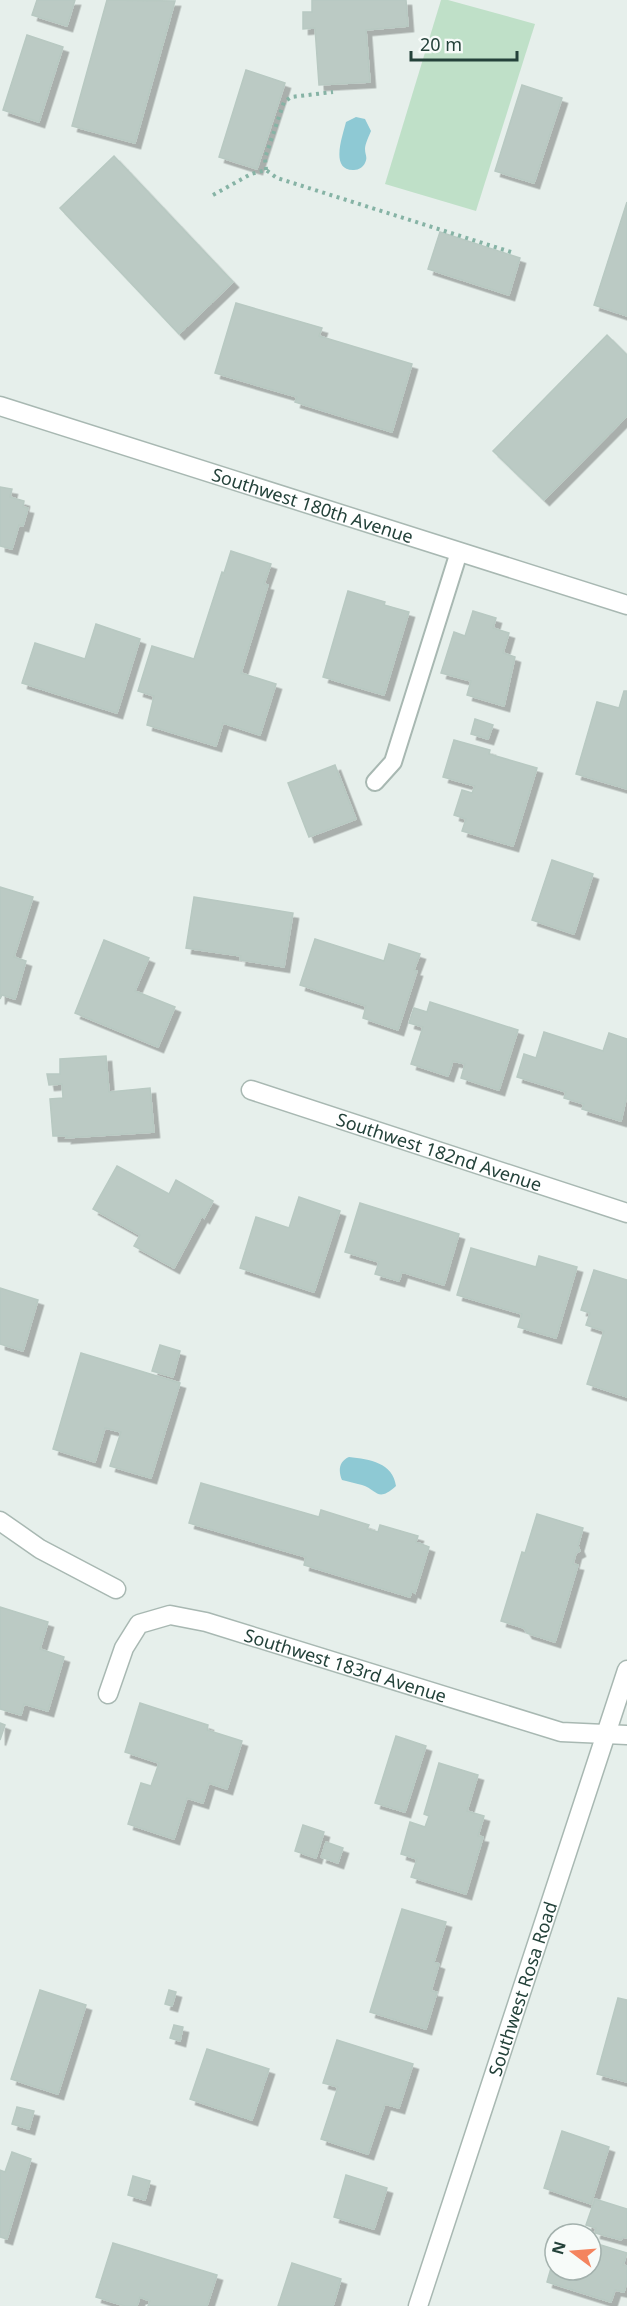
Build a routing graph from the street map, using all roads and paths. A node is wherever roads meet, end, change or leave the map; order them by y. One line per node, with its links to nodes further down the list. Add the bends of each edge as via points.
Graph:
1 (333, 92): 2 (path, via 291,97 284,102 265,158)
2 (266, 170): 3 (path); 4 (path, via 277,178)
3 (213, 195)
4 (511, 252)
5 (0, 406): 6 (street, Southwest 180th Avenue)
6 (459, 552): 7 (street, Southwest 180th Avenue); 8 (lane, via 393,762)
7 (627, 605)
8 (375, 782)
9 (251, 1090): 10 (street, Southwest 182nd Avenue)
10 (627, 1213)
11 (0, 1521): 12 (street, via 40,1549)
12 (116, 1589)
13 (627, 1670): 15 (street, Southwest Rosa Road)
14 (108, 1694): 15 (street, Southwest 183rd Avenue, via 124,1648 139,1624 170,1616 206,1622 561,1732)
15 (606, 1734): 16 (street, Southwest 183rd Avenue); 17 (street, Southwest Rosa Road)
16 (627, 1735)
17 (418, 2306)

